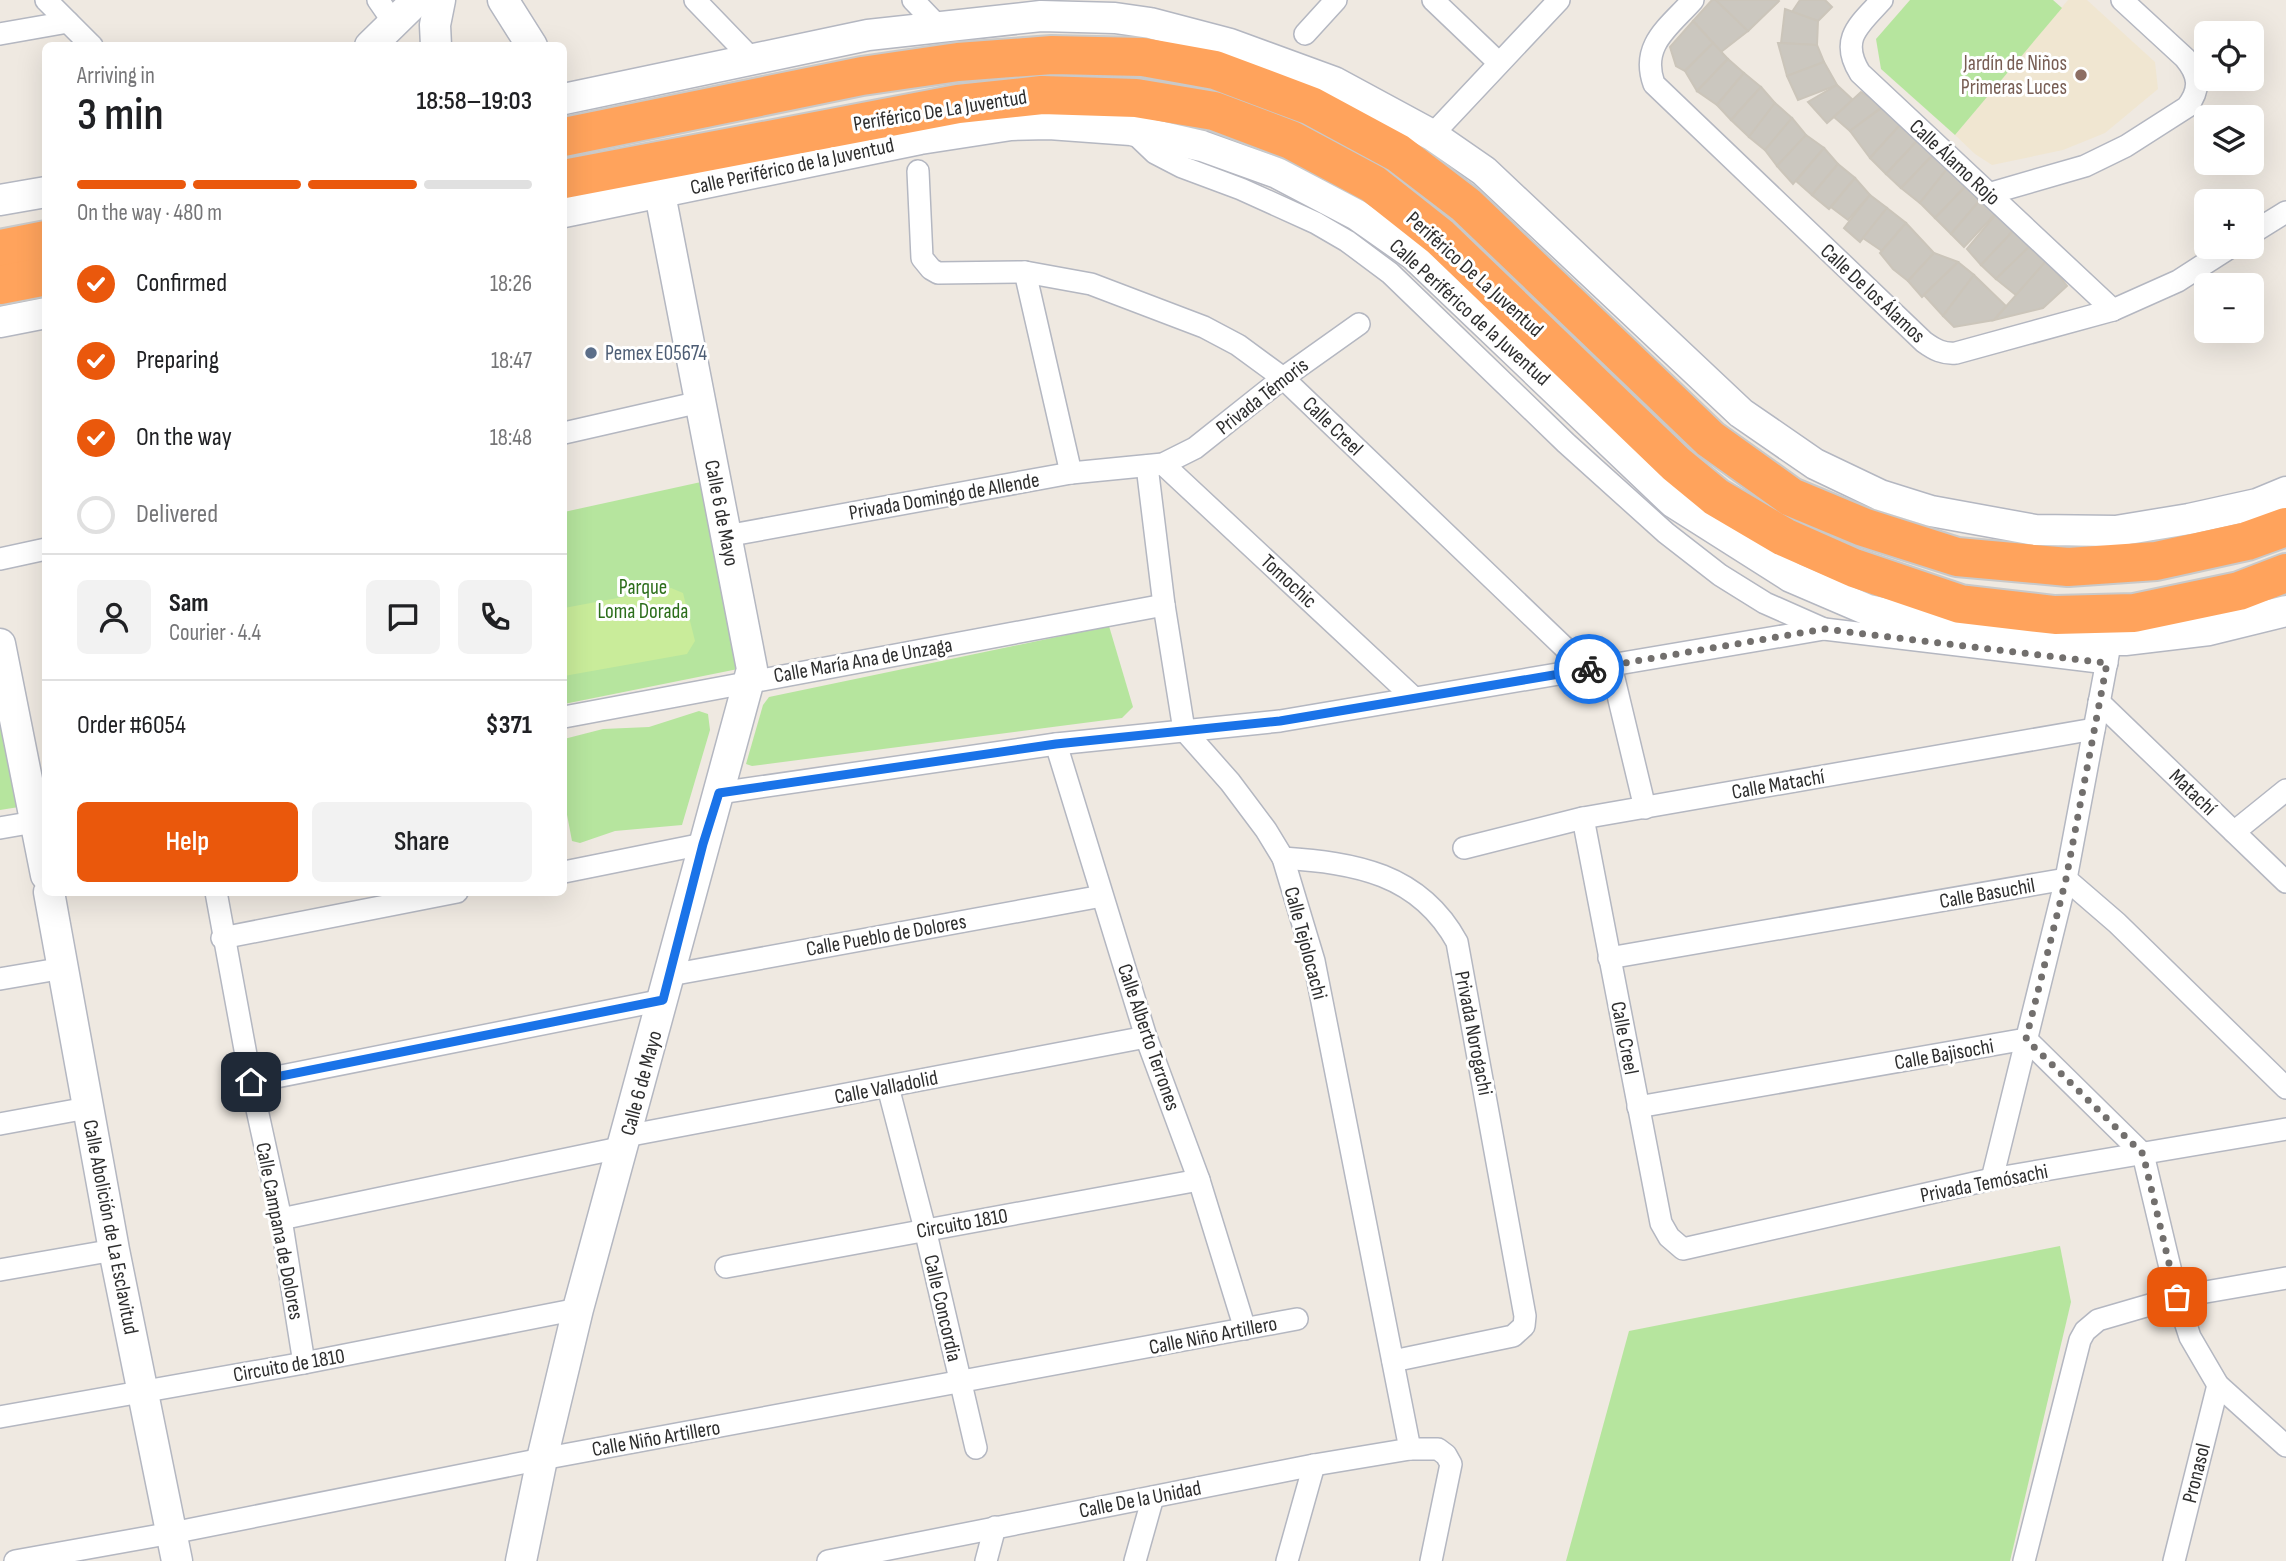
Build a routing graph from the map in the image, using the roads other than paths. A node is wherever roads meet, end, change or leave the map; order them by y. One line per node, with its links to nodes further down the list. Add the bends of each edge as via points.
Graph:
1 (46, 0): 15 (street)
2 (417, 0): 14 (main road)
3 (440, 0): 21 (main road)
4 (503, 0): 22 (main road)
5 (695, 0): 23 (street)
6 (913, 0): 16 (street)
7 (1336, 0): 18 (street)
8 (1433, 0): 24 (street)
9 (1559, 0): 24 (street)
10 (1693, 0): 44 (street, Calle De los Álamos, via 1654,44 1649,69 1654,84 1924,342 1945,354 1956,353)
11 (1882, 0): 32 (street, Calle Álamo Rojo, via 1857,27 1850,48 1852,60 1860,73)
12 (2122, 0): 32 (street, via 2193,68 2197,79 2193,99 2126,146 2085,166)
13 (1122, 9): 16 (main road); 26 (main road, via 1150,23 1230,44 1334,82)
14 (386, 12): 20 (main road)
15 (68, 23): 17 (street); 19 (street)
16 (939, 27): 23 (main road, via 868,35)
17 (0, 34)
18 (1305, 34)
19 (88, 42)
20 (372, 42)
21 (436, 42)
22 (529, 42)
23 (753, 60): 25 (main road)
24 (1499, 63): 26 (street)
25 (570, 91)
26 (1432, 135): 53 (main road, via 1484,171 1741,413 1815,464 1880,495 1931,512 2035,530 2116,531 2257,504)
27 (567, 136): 54 (highway, Periférico De La Juventud, via 862,76 958,62 1052,55 1143,57 1215,70 1311,106 1398,153 1466,205 1710,439 1791,497 1863,527 1957,556 2068,567 2156,561)
28 (918, 172): 41 (street, Calle Creel, via 922,258 930,269 939,273)
29 (567, 178): 58 (highway, Periférico De La Juventud, via 958,104 1042,95 1136,98 1214,111 1292,140 1373,184 1440,237 1716,497 1784,537 1854,568 1960,604 2055,615 2134,613 2239,591)
30 (42, 193): 33 (main road)
31 (660, 194): 34 (main road, Calle Periférico de la Juventud); 35 (main road, Calle Periférico de la Juventud, via 920,139 1049,124 1131,130 1202,146 1277,173); 49 (main road, Calle 6 de Mayo)
32 (1988, 194): 44 (street, Calle Álamo Rojo)
33 (0, 200)
34 (567, 211)
35 (1322, 211): 61 (street, via 1347,241 1390,273 1666,533 1765,603); 63 (main road, Calle Periférico de la Juventud, via 1357,215 1414,255 1673,502 1791,577 1868,610 1964,631 2056,640)
36 (2286, 212): 37 (street)
37 (2264, 226)
38 (42, 241): 39 (highway)
39 (0, 248)
40 (2212, 259): 44 (street, Calle De los Álamos, via 2178,281)
41 (1025, 272): 48 (street, Calle Creel, via 1091,284 1204,327); 52 (street)
42 (42, 277): 43 (highway)
43 (0, 285)
44 (2113, 310)
45 (42, 314): 46 (main road)
46 (0, 322)
47 (1359, 324): 48 (street, Privada Témoris)
48 (1283, 378): 51 (street, Privada Témoris, via 1195,448); 65 (street, Calle Creel)
49 (700, 402): 50 (street); 55 (main road, Calle 6 de Mayo)
50 (567, 432)
51 (1155, 465): 52 (street, Privada Domingo de Allende); 59 (street); 67 (street, Tomochic)
52 (1071, 473): 55 (street, Privada Domingo de Allende)
53 (2286, 492)
54 (2286, 527)
55 (726, 536): 66 (main road, Calle 6 de Mayo, via 752,669)
56 (42, 550): 57 (street)
57 (0, 559)
58 (2286, 573)
59 (1164, 605): 66 (street, Calle María Ana de Unzaga); 71 (street)
60 (2286, 611): 63 (main road, Calle Periférico de la Juventud)
61 (1824, 629): 63 (street); 64 (street)
62 (0, 644): 77 (main road)
63 (2109, 652): 68 (street)
64 (1611, 666): 65 (street); 75 (street)
65 (1587, 669): 67 (street)
66 (749, 681): 69 (street, Calle María Ana de Unzaga); 74 (main road, Calle 6 de Mayo)
67 (1414, 698): 71 (street, via 1280,721)
68 (2099, 702): 70 (street); 79 (street, Matachí)
69 (567, 716)
70 (2094, 729): 75 (street, Calle Matachí); 85 (street)
71 (1184, 730): 72 (street); 83 (street, Calle Tejolocachi, via 1230,782)
72 (1056, 744): 74 (street); 90 (street, Calle Alberto Terrones)
73 (2286, 790): 79 (street)
74 (719, 793): 81 (main road, Calle 6 de Mayo)
75 (1645, 808): 76 (street, Calle Matachí)
76 (1583, 818): 82 (street, Calle Matachí); 92 (street, Calle Creel)
77 (40, 821): 78 (street); 80 (main road)
78 (0, 828)
79 (2234, 832): 86 (street, Matachí)
80 (42, 839)
81 (703, 844): 84 (street); 95 (main road, Calle 6 de Mayo)
82 (1464, 848)
83 (1283, 858): 120 (street, Calle Tejolocachi, via 1314,961); 120 (street, Privada Norogachi, via 1331,861 1390,878 1433,908 1457,942 1525,1306 1524,1326 1513,1336)
84 (567, 871)
85 (2066, 879): 92 (street, Calle Basuchil); 97 (street); 100 (street)
86 (2286, 882)
87 (50, 896): 93 (main road, Calle Abolición de La Esclavitud)
88 (216, 896): 91 (street, Calle Campana de Dolores)
89 (437, 896): 91 (street)
90 (1102, 896): 95 (street, Calle Pueblo de Dolores); 96 (street, Calle Alberto Terrones)
91 (222, 938): 98 (street, Calle Campana de Dolores)
92 (1609, 958): 101 (street, Calle Creel)
93 (64, 968): 94 (street); 102 (main road, Calle Abolición de La Esclavitud)
94 (0, 979)
95 (666, 988): 98 (street, Calle Pueblo de Dolores); 105 (main road, Calle 6 de Mayo)
96 (1146, 1037): 99 (street, Calle Valladolid); 107 (street, Calle Alberto Terrones)
97 (2026, 1039): 101 (street, Calle Bajisochi); 106 (street); 108 (street)
98 (251, 1082): 109 (street, Calle Campana de Dolores)
99 (888, 1087): 105 (street, Calle Valladolid); 110 (street, Calle Concordia)
100 (2286, 1088)
101 (1638, 1107): 111 (street, Calle Creel, via 1661,1223)
102 (88, 1108): 103 (street); 112 (main road, Calle Abolición de La Esclavitud)
103 (0, 1124)
104 (2286, 1129): 106 (street, Privada Temósachi)
105 (625, 1142): 109 (street, Calle Valladolid); 117 (main road, Calle 6 de Mayo)
106 (2143, 1154): 108 (street, Privada Temósachi); 116 (street)
107 (1199, 1180): 110 (street, Circuito 1810); 119 (street, Calle Alberto Terrones)
108 (1992, 1180): 111 (street, Privada Temósachi)
109 (281, 1219): 121 (street, Calle Campana de Dolores)
110 (925, 1229): 113 (street, Circuito 1810); 122 (street, Calle Concordia)
111 (1683, 1249)
112 (114, 1251): 114 (street); 124 (main road, Calle Abolición de La Esclavitud)
113 (726, 1267)
114 (0, 1270)
115 (2286, 1278): 116 (street)
116 (2177, 1297): 123 (street, via 2190,1337); 141 (street, via 2098,1320 2085,1331)
117 (578, 1309): 121 (street, Circuito de 1810); 129 (main road, Calle 6 de Mayo)
118 (1297, 1319): 119 (street, Calle Niño Artillero)
119 (1245, 1329): 122 (street, Calle Niño Artillero)
120 (1393, 1361): 128 (street, Calle Tejolocachi)
121 (304, 1363): 124 (street, Circuito de 1810)
122 (959, 1382): 127 (street, Calle Concordia); 129 (street, Calle Niño Artillero)
123 (2218, 1385): 126 (street); 142 (street, Pronasol)
124 (144, 1391): 125 (street, Circuito de 1810); 133 (main road, Calle Abolición de La Esclavitud)
125 (0, 1417)
126 (2282, 1432)
127 (975, 1448)
128 (1410, 1449): 130 (street, Calle De la Unidad); 140 (street, Calle De la Unidad, via 1438,1449 1449,1460 1450,1475)
129 (542, 1459): 133 (street, Calle Niño Artillero); 136 (main road, Calle 6 de Mayo)
130 (1314, 1465): 131 (street, Calle De la Unidad); 139 (street)
131 (1153, 1497): 132 (street, Calle De la Unidad); 138 (street)
132 (995, 1527): 134 (street, Calle De la Unidad); 137 (street)
133 (174, 1547): 135 (street, Calle Niño Artillero)
134 (836, 1560)
135 (15, 1561)
136 (521, 1561)
137 (986, 1561)
138 (1135, 1561)
139 (1287, 1561)
140 (1431, 1561)
141 (2024, 1561)
142 (2175, 1561)

